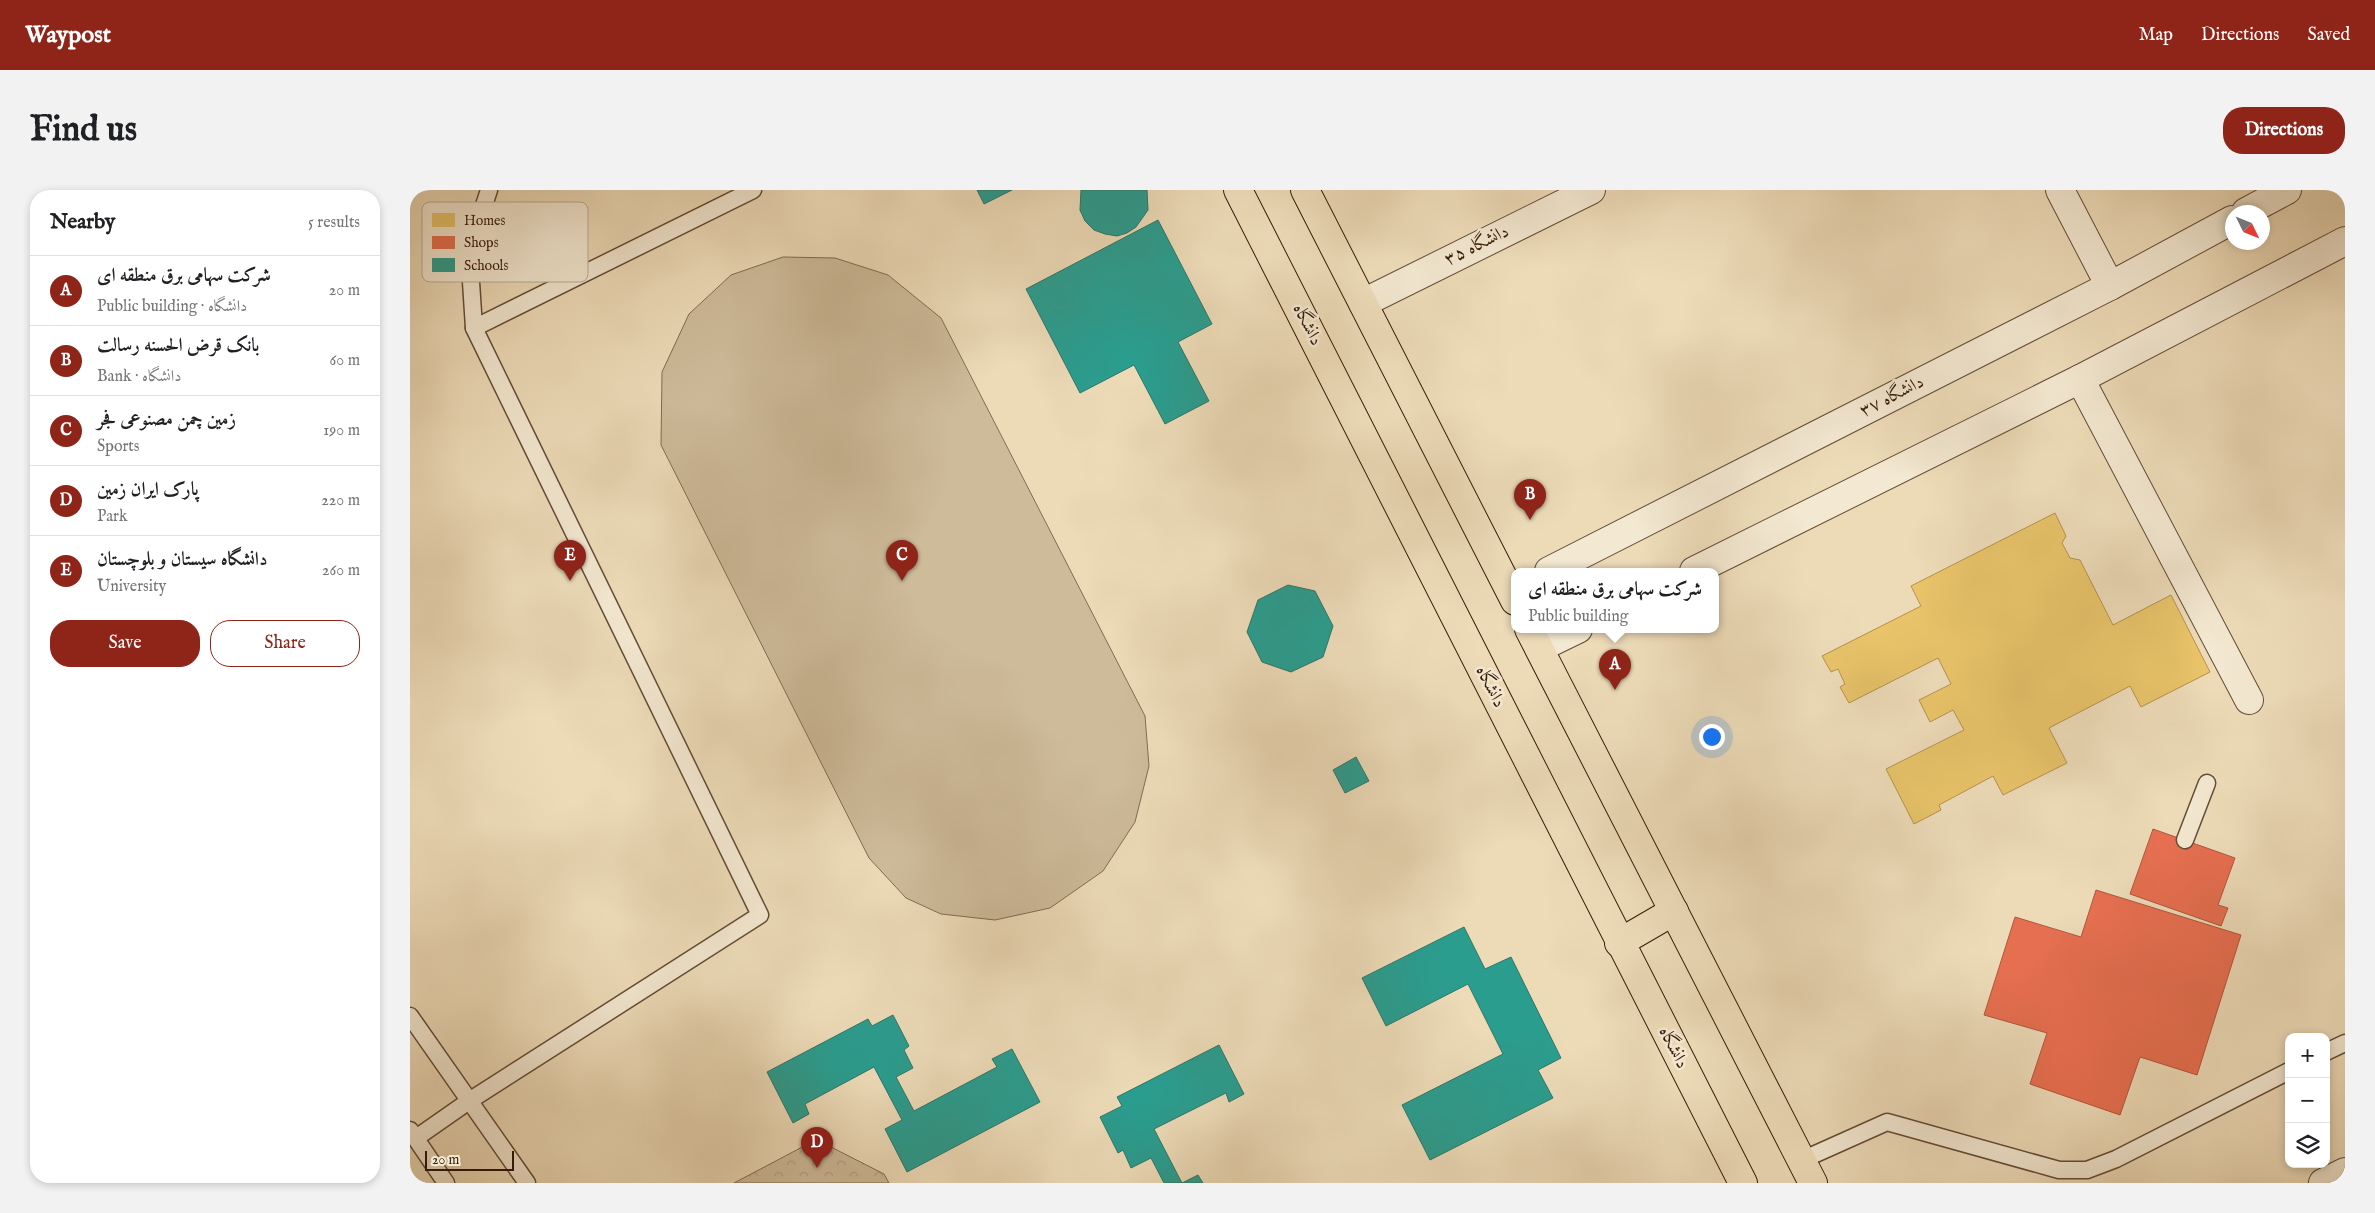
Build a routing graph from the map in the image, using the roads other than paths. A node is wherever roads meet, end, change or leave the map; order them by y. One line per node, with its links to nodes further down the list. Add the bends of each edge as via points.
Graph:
1 (489, 190): 8 (lane)
2 (753, 190): 12 (lane)
3 (1238, 190): 28 (main road, دانشگاه)
4 (1305, 190): 16 (main road)
5 (1591, 190): 16 (street, دانشگاه ۳۵)
6 (2060, 190): 15 (street)
7 (2287, 190): 9 (street)
8 (485, 202)
9 (2259, 205)
10 (2225, 224): 15 (street, دانشگاه ۳۷)
11 (2345, 241): 18 (street)
12 (588, 272)
13 (471, 282): 17 (lane)
14 (567, 282): 17 (lane)
15 (2110, 286): 19 (street, دانشگاه ۳۷)
16 (1363, 303): 21 (main road)
17 (474, 328): 33 (lane, via 760,915)
18 (2080, 380): 20 (street); 24 (street)
19 (1556, 568)
20 (1700, 568)
21 (1511, 590)
22 (1558, 633): 23 (street)
23 (1534, 638): 27 (main road)
24 (2249, 700)
25 (2207, 783): 26 (lane)
26 (2185, 840)
27 (1674, 910): 28 (main road); 35 (main road)
28 (1619, 943): 39 (main road, دانشگاه)
29 (410, 1016): 33 (lane)
30 (2345, 1043): 31 (lane)
31 (2330, 1050)
32 (2285, 1073): 35 (lane, via 2116,1159 2087,1170 2059,1170 1887,1122)
33 (469, 1101): 34 (lane); 38 (lane)
34 (413, 1134): 37 (lane)
35 (1806, 1170)
36 (2345, 1172): 40 (street)
37 (446, 1183)
38 (527, 1183)
39 (1743, 1183)
40 (2323, 1183)

